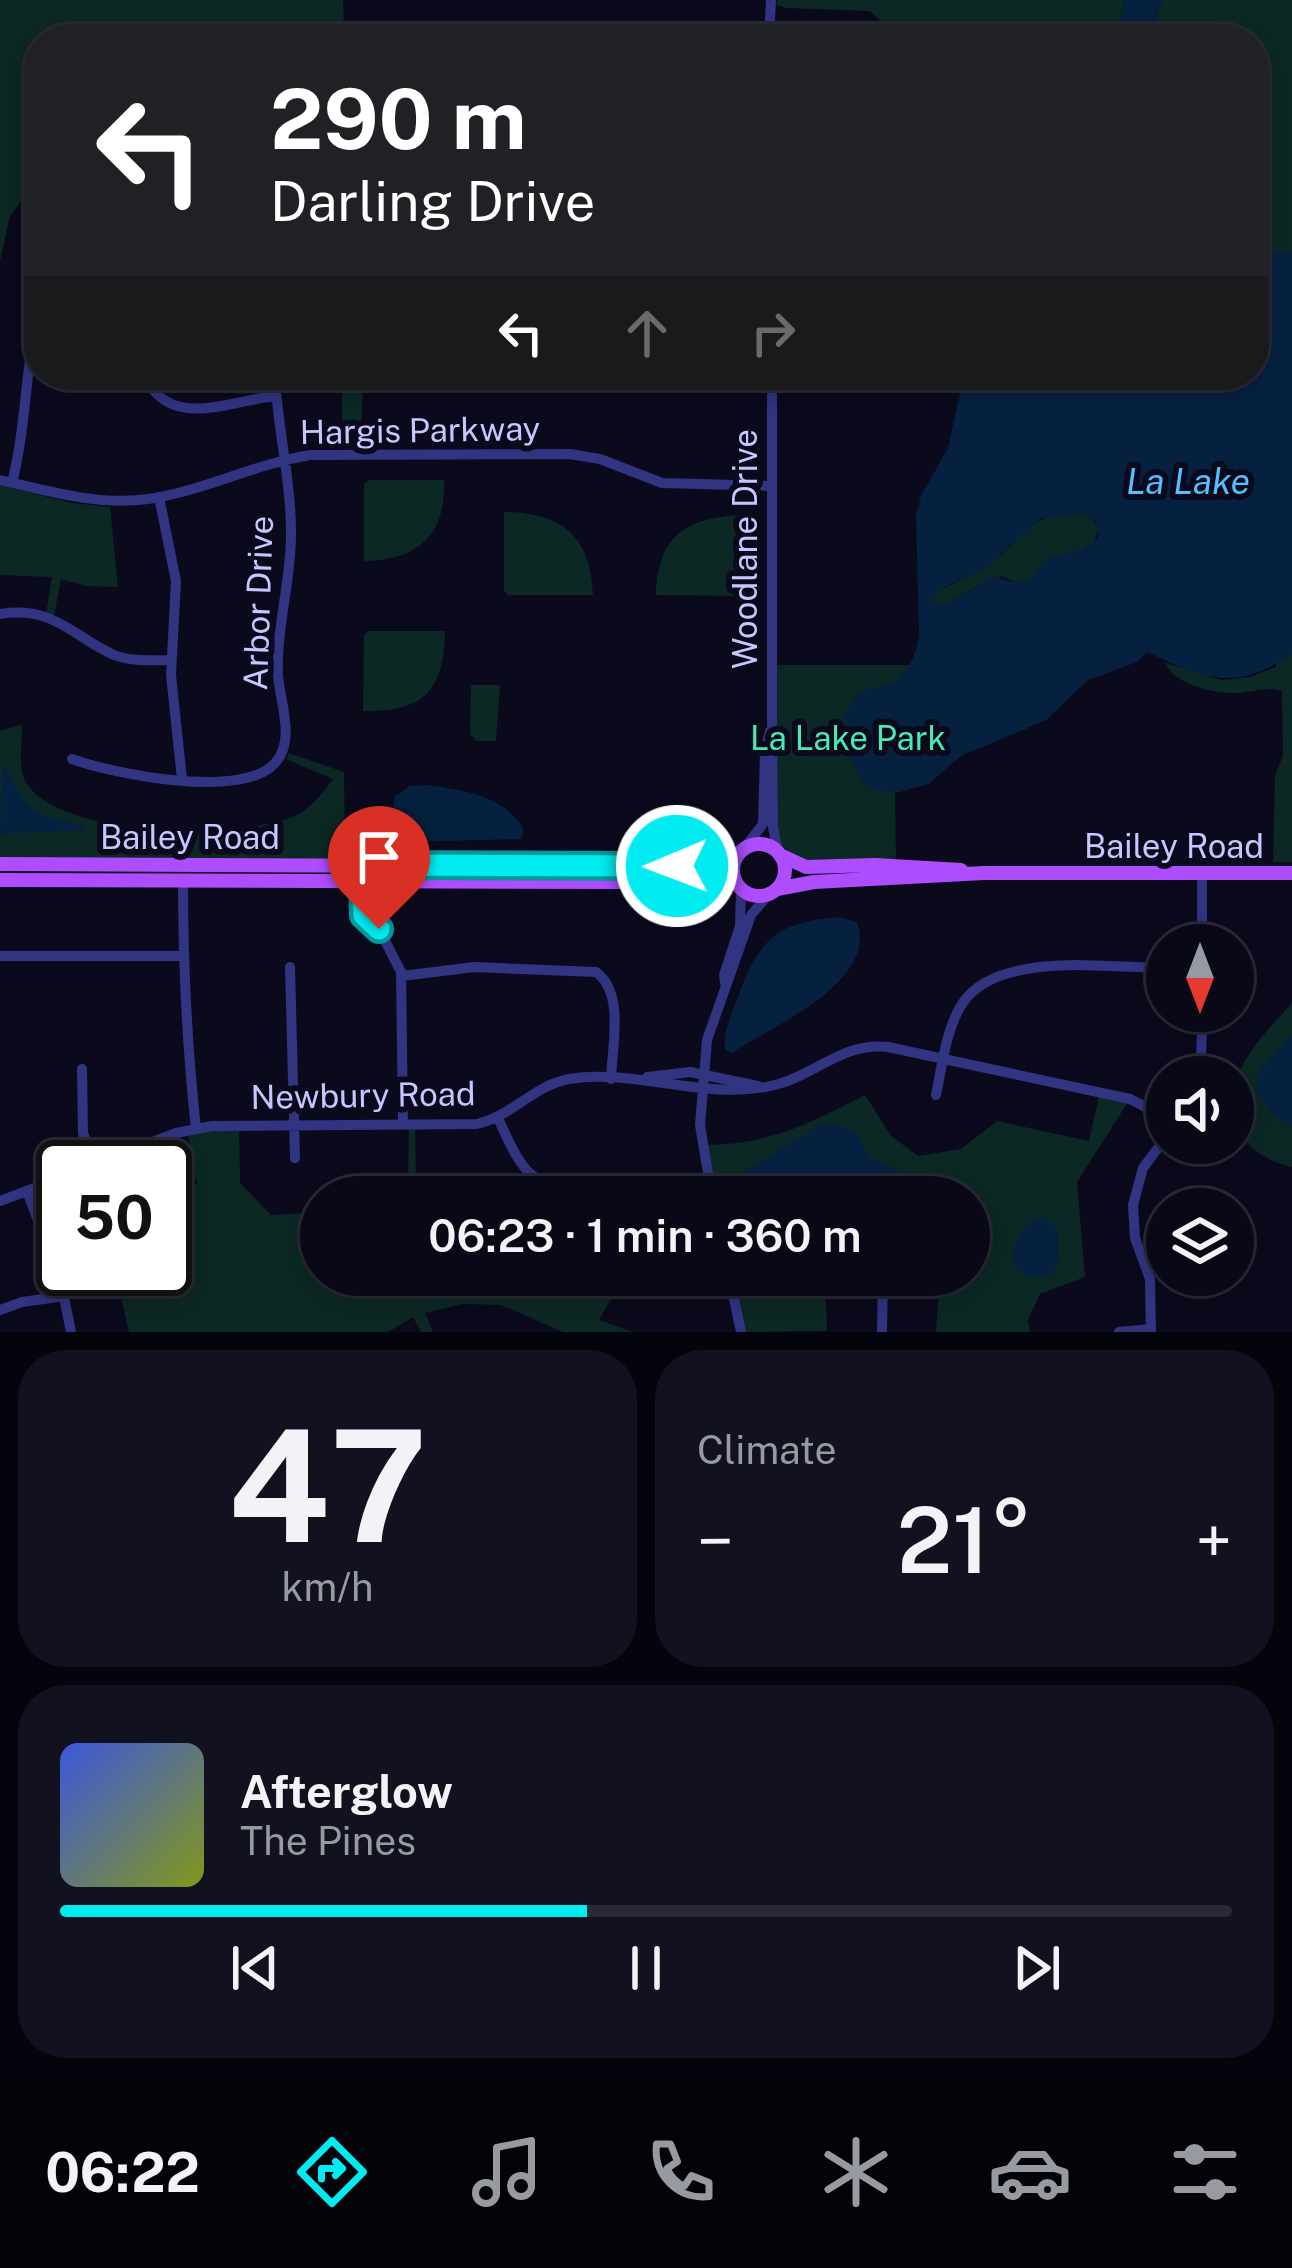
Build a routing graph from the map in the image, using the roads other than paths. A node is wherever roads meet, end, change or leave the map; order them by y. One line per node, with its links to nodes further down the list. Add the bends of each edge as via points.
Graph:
1 (28, 390): 7 (street, via 25,429)
2 (153, 390): 5 (street, via 184,410 202,411)
3 (276, 390): 5 (street, Arbor Drive)
4 (772, 390): 8 (street, Woodlane Drive)
5 (276, 396): 6 (street, Arbor Drive)
6 (284, 460): 8 (street, Hargis Parkway, via 570,454 662,483); 9 (street, Hargis Parkway); 14 (street, Arbor Drive, via 291,528 278,639 285,745 259,775)
7 (6, 481): 9 (street, Hargis Parkway, via 95,500)
8 (772, 486): 12 (street, Woodlane Drive)
9 (160, 497): 11 (street, via 176,581)
10 (0, 614): 11 (street, via 53,620 122,657)
11 (170, 660): 14 (street)
12 (772, 722): 15 (street, Woodlane Drive, via 763,824); 16 (street, Woodlane Drive)
13 (72, 759): 14 (street, Arbor Drive, via 127,776)
14 (182, 779)
15 (740, 852): 16 (main road, via 760,844); 21 (main road, Bailey Road, via 656,867); 24 (main road)
16 (779, 854): 18 (main road, Bailey Road, via 806,868); 25 (main road, via 784,875)
17 (0, 864): 21 (main road, Bailey Road)
18 (984, 873): 20 (main road, Bailey Road); 25 (main road, Bailey Road, via 825,881)
19 (1292, 873): 20 (main road, Bailey Road)
20 (1202, 874): 26 (street)
21 (369, 875): 23 (main road, Bailey Road); 24 (main road, Bailey Road, via 621,882 706,875); 31 (street, via 364,915)
22 (0, 880): 23 (main road, Bailey Road)
23 (183, 880): 28 (street)
24 (738, 886): 25 (main road, via 753,896); 32 (street, via 740,926)
25 (772, 892): 32 (street, via 751,915)
26 (1202, 924)
27 (0, 956): 28 (street)
28 (183, 956): 45 (street)
29 (290, 967): 43 (street)
30 (1146, 968): 33 (street, via 996,975 963,1004)
31 (402, 976): 36 (street, via 475,967 596,972 612,994); 44 (street)
32 (725, 983): 35 (street)
33 (944, 1059): 38 (street, Newbury Road, via 866,1046); 40 (street); 41 (street, Newbury Road)
34 (82, 1069): 46 (street)
35 (703, 1073): 37 (street, Newbury Road); 38 (street, Newbury Road); 39 (street)
36 (611, 1079): 37 (street, Newbury Road); 42 (street, Newbury Road, via 559,1082)
37 (635, 1079): 39 (street, Newbury Road)
38 (761, 1087): 39 (street, Newbury Road)
39 (701, 1088): 51 (street)
40 (936, 1095)
41 (1146, 1107)
42 (498, 1118): 44 (street, Newbury Road); 50 (street)
43 (295, 1124): 44 (street, Newbury Road); 45 (street, Newbury Road); 48 (street)
44 (403, 1124)
45 (196, 1129): 47 (street, Newbury Road)
46 (85, 1140)
47 (165, 1140)
48 (295, 1158)
49 (1146, 1164): 60 (street, via 1133,1205 1150,1279)
50 (531, 1176)
51 (708, 1176)
52 (36, 1188): 53 (street)
53 (27, 1191): 54 (street); 55 (street)
54 (0, 1201)
55 (36, 1216)
56 (65, 1296): 59 (street); 61 (street)
57 (733, 1296): 62 (street)
58 (883, 1296): 63 (street)
59 (0, 1310)
60 (1151, 1330): 64 (street)
61 (71, 1332)
62 (741, 1332)
63 (882, 1332)
64 (1119, 1332)

